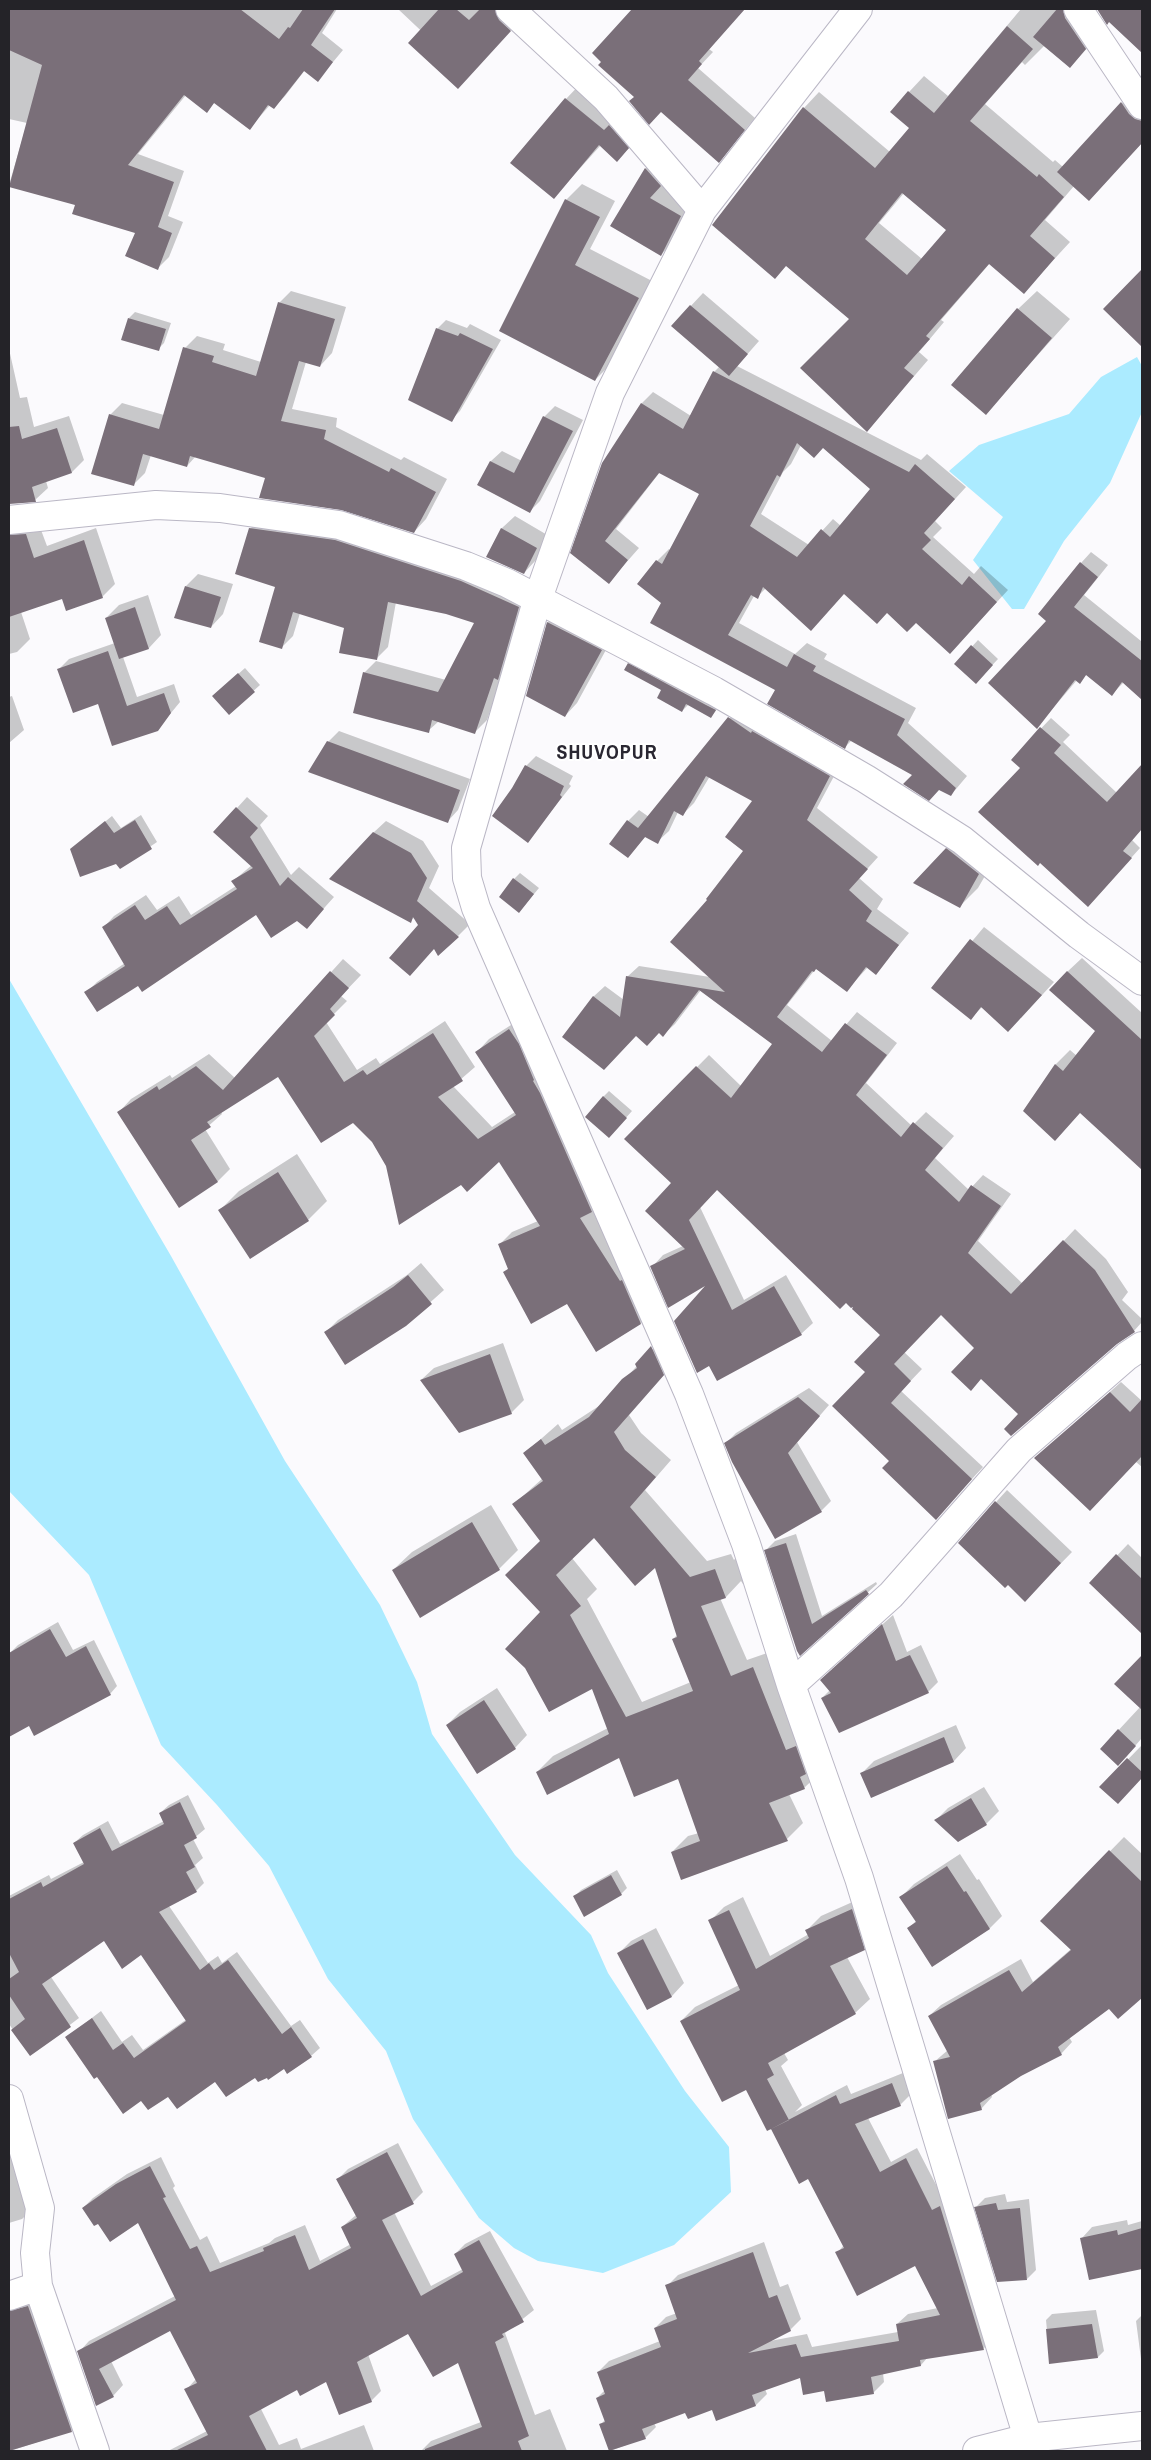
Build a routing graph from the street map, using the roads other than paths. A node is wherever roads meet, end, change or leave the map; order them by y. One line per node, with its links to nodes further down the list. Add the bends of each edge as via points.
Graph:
1 (510, 9): 5 (street, via 606,98)
2 (858, 9): 5 (street)
3 (1078, 9): 4 (street)
4 (1142, 105)
5 (702, 210): 7 (street, via 610,393)
6 (9, 520): 7 (street, via 156,505 278,515 339,525 398,542 507,583)
7 (538, 600): 8 (street, via 714,691 866,779 962,840 1079,935); 10 (street, via 466,848 466,878 476,908 689,1394 746,1544)
8 (1142, 981)
9 (1142, 1346): 10 (street, via 1019,1450 891,1596)
10 (790, 1685): 15 (street, via 859,1878)
11 (9, 2098): 12 (street, via 40,2208 35,2253)
12 (38, 2286): 13 (street); 16 (street)
13 (9, 2296)
14 (1142, 2426): 15 (street)
15 (1028, 2438): 17 (street)
16 (95, 2451)
17 (977, 2451)

